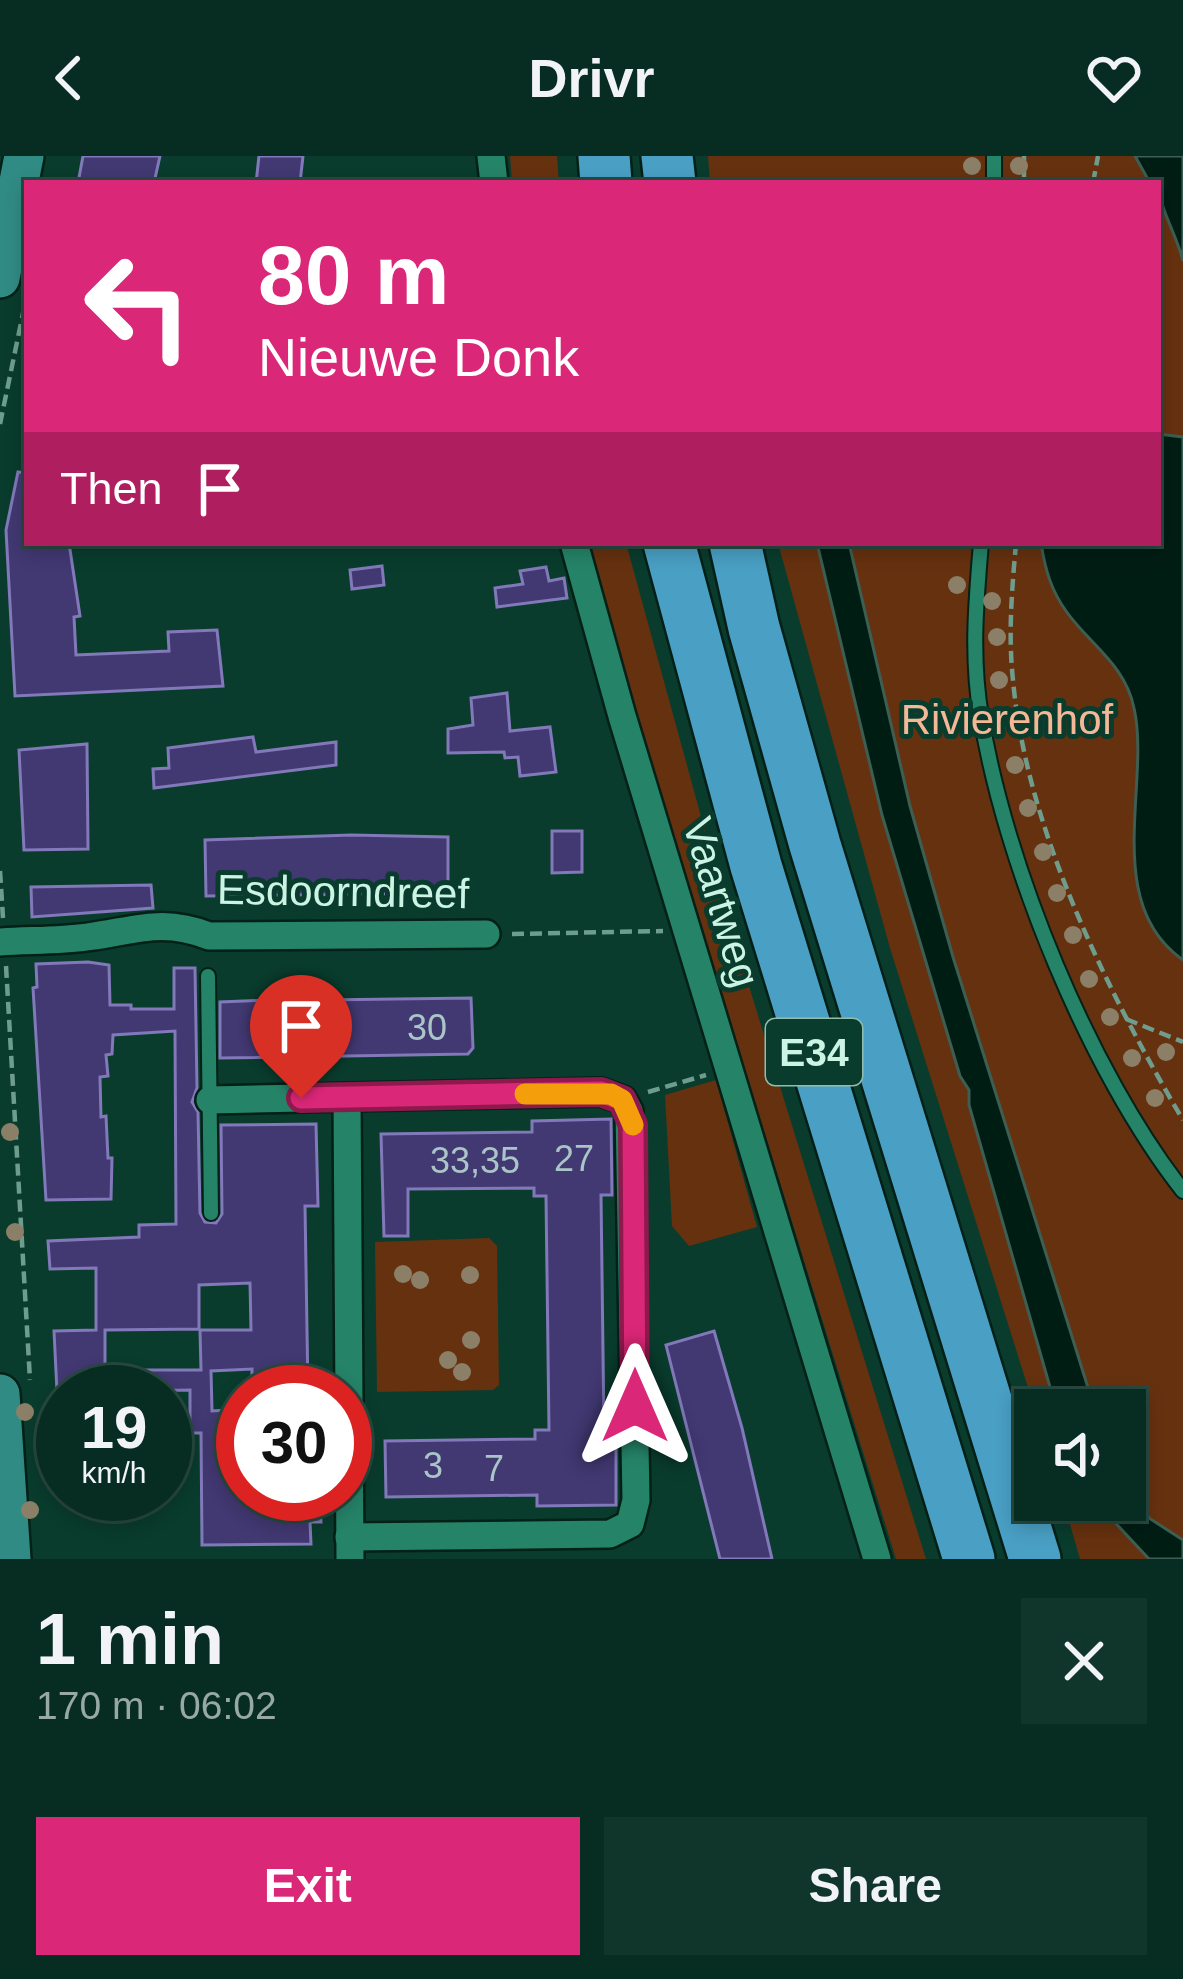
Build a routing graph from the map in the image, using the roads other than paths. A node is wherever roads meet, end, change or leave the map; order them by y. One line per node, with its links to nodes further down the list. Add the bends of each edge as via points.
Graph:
1 (24, 156): 2 (main road)
2 (0, 278)
3 (575, 546): 17 (street, Vaartweg)
4 (671, 546): 18 (highway, E34, via 756,866)
5 (737, 546): 19 (highway, E34, via 815,845)
6 (981, 546): 12 (lane, via 974,648 981,715 1014,848 1092,1037)
7 (486, 934): 8 (street, Esdoorndreef, via 209,936 181,925)
8 (3, 942)
9 (208, 976): 11 (lane)
10 (347, 1097): 11 (street); 15 (street); 15 (street, via 601,1092 622,1100 633,1125 636,1500 631,1524 610,1534)
11 (210, 1100): 13 (lane)
12 (1183, 1191)
13 (211, 1213)
14 (15, 1388): 16 (main road)
15 (350, 1548)
16 (11, 1559)
17 (877, 1559)
18 (969, 1559)
19 (1035, 1559)

